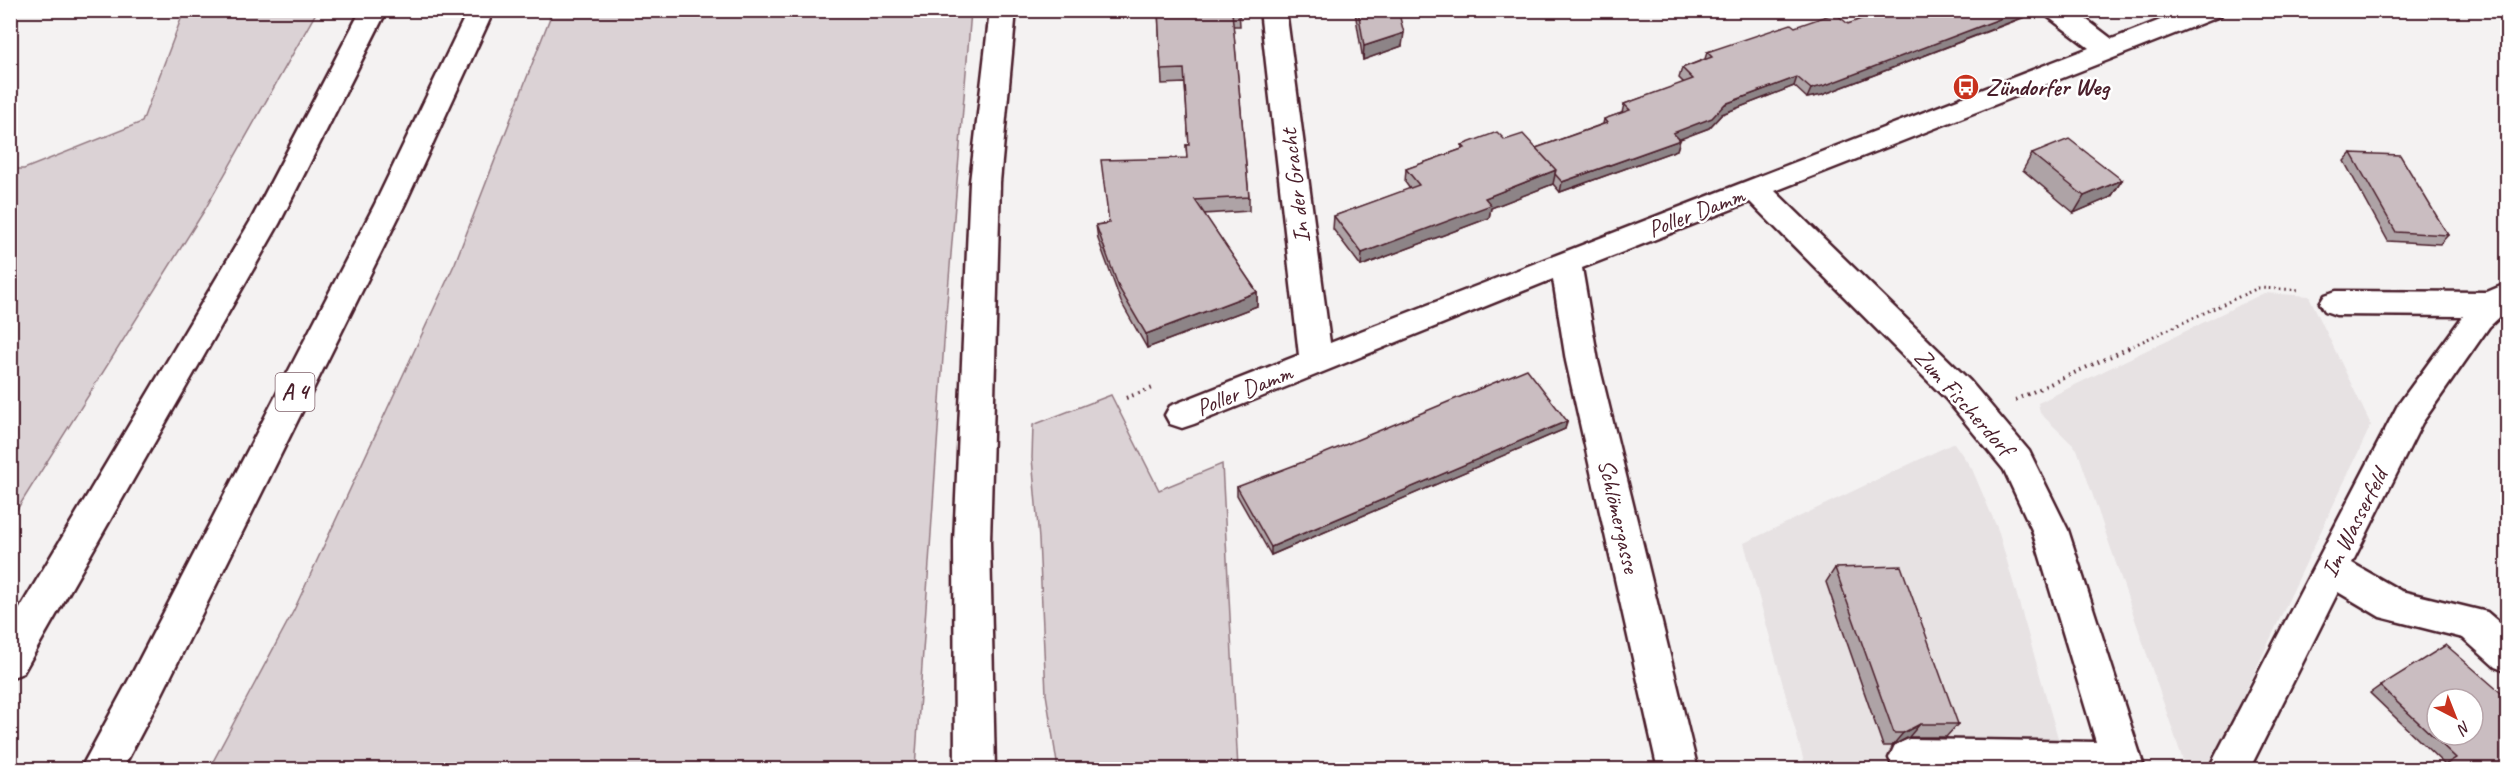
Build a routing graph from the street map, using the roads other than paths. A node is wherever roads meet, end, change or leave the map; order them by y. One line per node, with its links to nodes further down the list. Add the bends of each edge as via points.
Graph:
1 (374, 10): 16 (main road, via 264,224)
2 (481, 10): 19 (main road, A 4, via 384,217)
3 (1003, 10): 20 (main road, via 985,182 972,542)
4 (1273, 10): 12 (main road, In der Gracht)
5 (2056, 10): 7 (main road)
6 (2211, 10): 7 (main road, Poller Damm)
7 (2110, 50): 8 (main road, Poller Damm)
8 (1755, 189): 9 (main road, Poller Damm); 18 (main road, Zum Fischerdorf, via 1983,418 2017,461 2050,530)
9 (1566, 262): 12 (main road, Poller Damm); 21 (main road, Schlömergasse, via 1582,361)
10 (2499, 299): 11 (main road); 14 (main road, Im Wasserfeld, via 2410,414)
11 (2336, 303)
12 (1316, 362): 13 (main road, Poller Damm)
13 (1182, 415)
14 (2330, 569): 15 (main road, via 2393,605 2474,624); 22 (main road, Im Wasserfeld)
15 (2508, 655)
16 (10, 662)
17 (1909, 758): 18 (main road)
18 (2124, 765)
19 (100, 770)
20 (975, 770)
21 (1678, 770)
22 (2228, 770)

